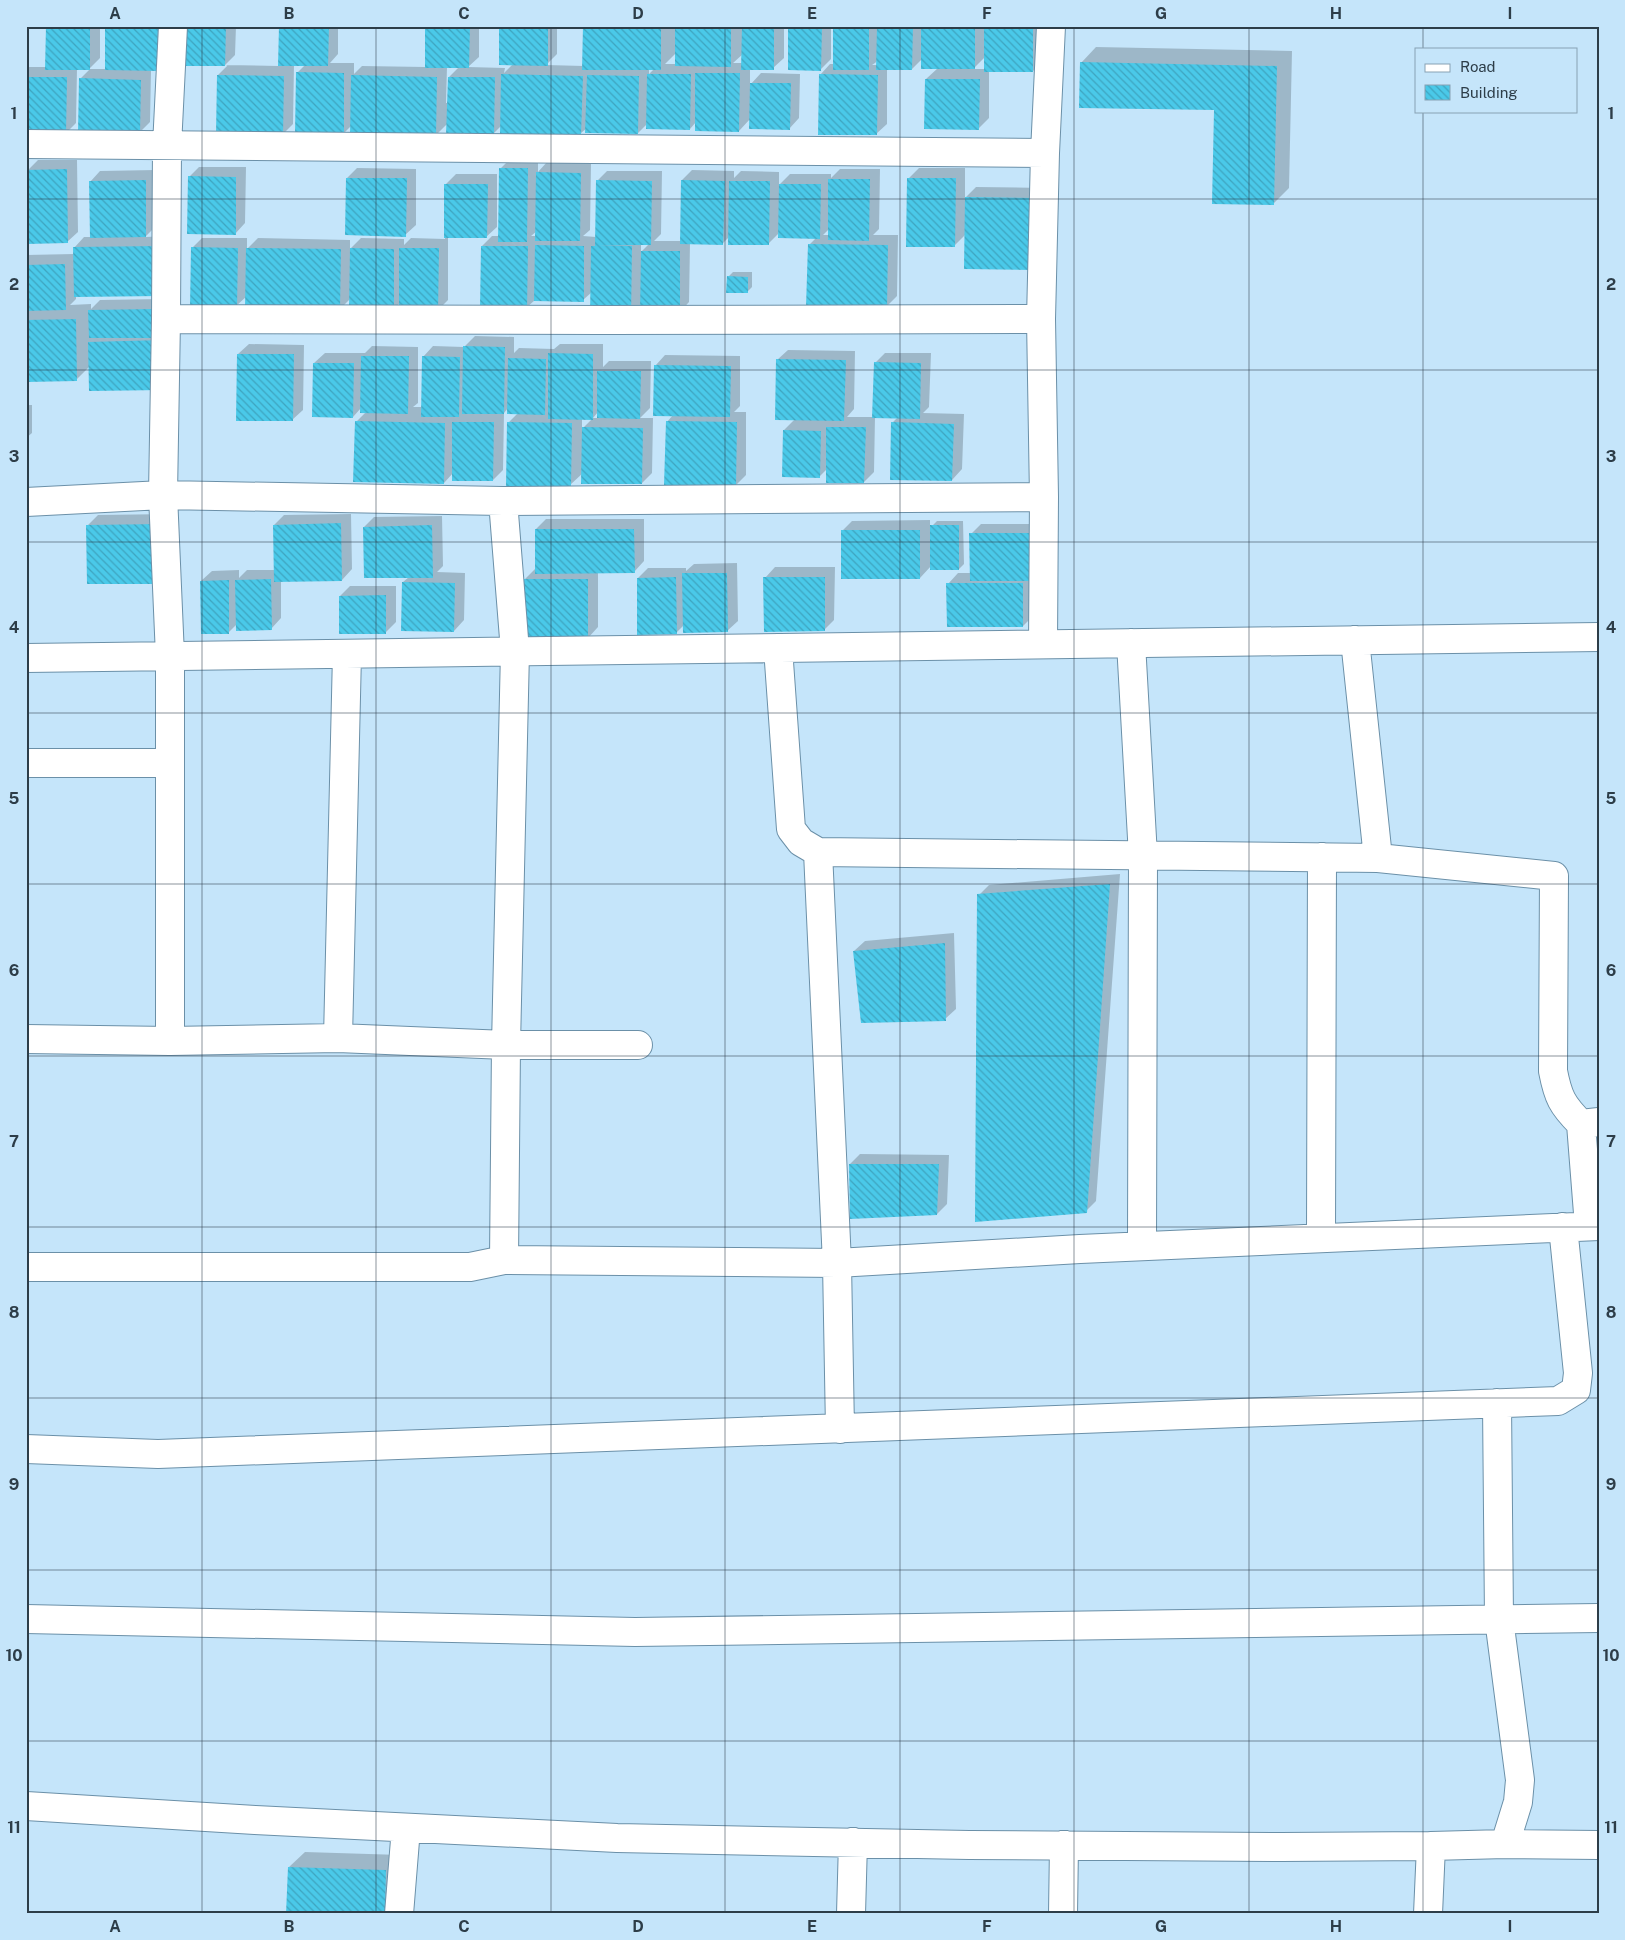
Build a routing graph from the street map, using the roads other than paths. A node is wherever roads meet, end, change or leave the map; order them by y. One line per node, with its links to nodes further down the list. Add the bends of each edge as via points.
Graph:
1 (173, 26): 4 (street)
2 (1051, 26): 5 (street)
3 (26, 144): 4 (street)
4 (167, 146): 5 (street); 6 (street)
5 (1045, 153): 7 (street)
6 (166, 319): 7 (street); 8 (street)
7 (1041, 319): 9 (street)
8 (163, 495): 10 (street); 11 (street); 19 (street)
9 (1044, 497): 10 (street); 15 (street)
10 (503, 501): 17 (street)
11 (26, 502)
12 (1599, 637): 13 (street)
13 (1354, 640): 14 (street); 26 (street)
14 (1131, 643): 15 (street); 24 (street)
15 (1043, 644): 16 (street)
16 (778, 648): 17 (street); 23 (street, via 790,828 801,842)
17 (515, 651): 18 (street); 30 (street)
18 (347, 654): 19 (street); 27 (street)
19 (170, 656): 20 (street); 22 (street)
20 (26, 658)
21 (26, 762): 22 (street)
22 (170, 763): 29 (street)
23 (818, 852): 24 (street); 37 (street)
24 (1143, 856): 25 (street); 35 (street)
25 (1322, 857): 26 (street); 34 (street)
26 (1378, 858): 32 (street, via 1554,876 1554,1071 1557,1091 1566,1109)
27 (338, 1038): 29 (street); 30 (street)
28 (26, 1039): 29 (street)
29 (170, 1041)
30 (506, 1045): 31 (street); 36 (street)
31 (638, 1045)
32 (1590, 1123): 33 (street)
33 (1584, 1227): 34 (street); 39 (street, via 1576,1390 1558,1401)
34 (1321, 1238): 35 (street)
35 (1142, 1246): 37 (street)
36 (504, 1260): 37 (street); 38 (street, via 470,1267)
37 (837, 1263): 40 (street)
38 (26, 1268)
39 (1497, 1403): 40 (street); 44 (street)
40 (840, 1428): 41 (street, via 158,1454)
41 (26, 1449)
42 (1599, 1618): 44 (street)
43 (26, 1619): 44 (street, via 635,1632)
44 (1499, 1619): 48 (street, via 1520,1780 1518,1802)
45 (26, 1806): 46 (street)
46 (406, 1828): 47 (street, via 617,1838); 52 (street)
47 (853, 1842): 49 (street); 53 (street)
48 (1505, 1844): 50 (street); 51 (street)
49 (1064, 1845): 50 (street); 54 (street)
50 (1431, 1846): 55 (street)
51 (1599, 1846)
52 (399, 1914)
53 (851, 1914)
54 (1064, 1914)
55 (1428, 1914)

